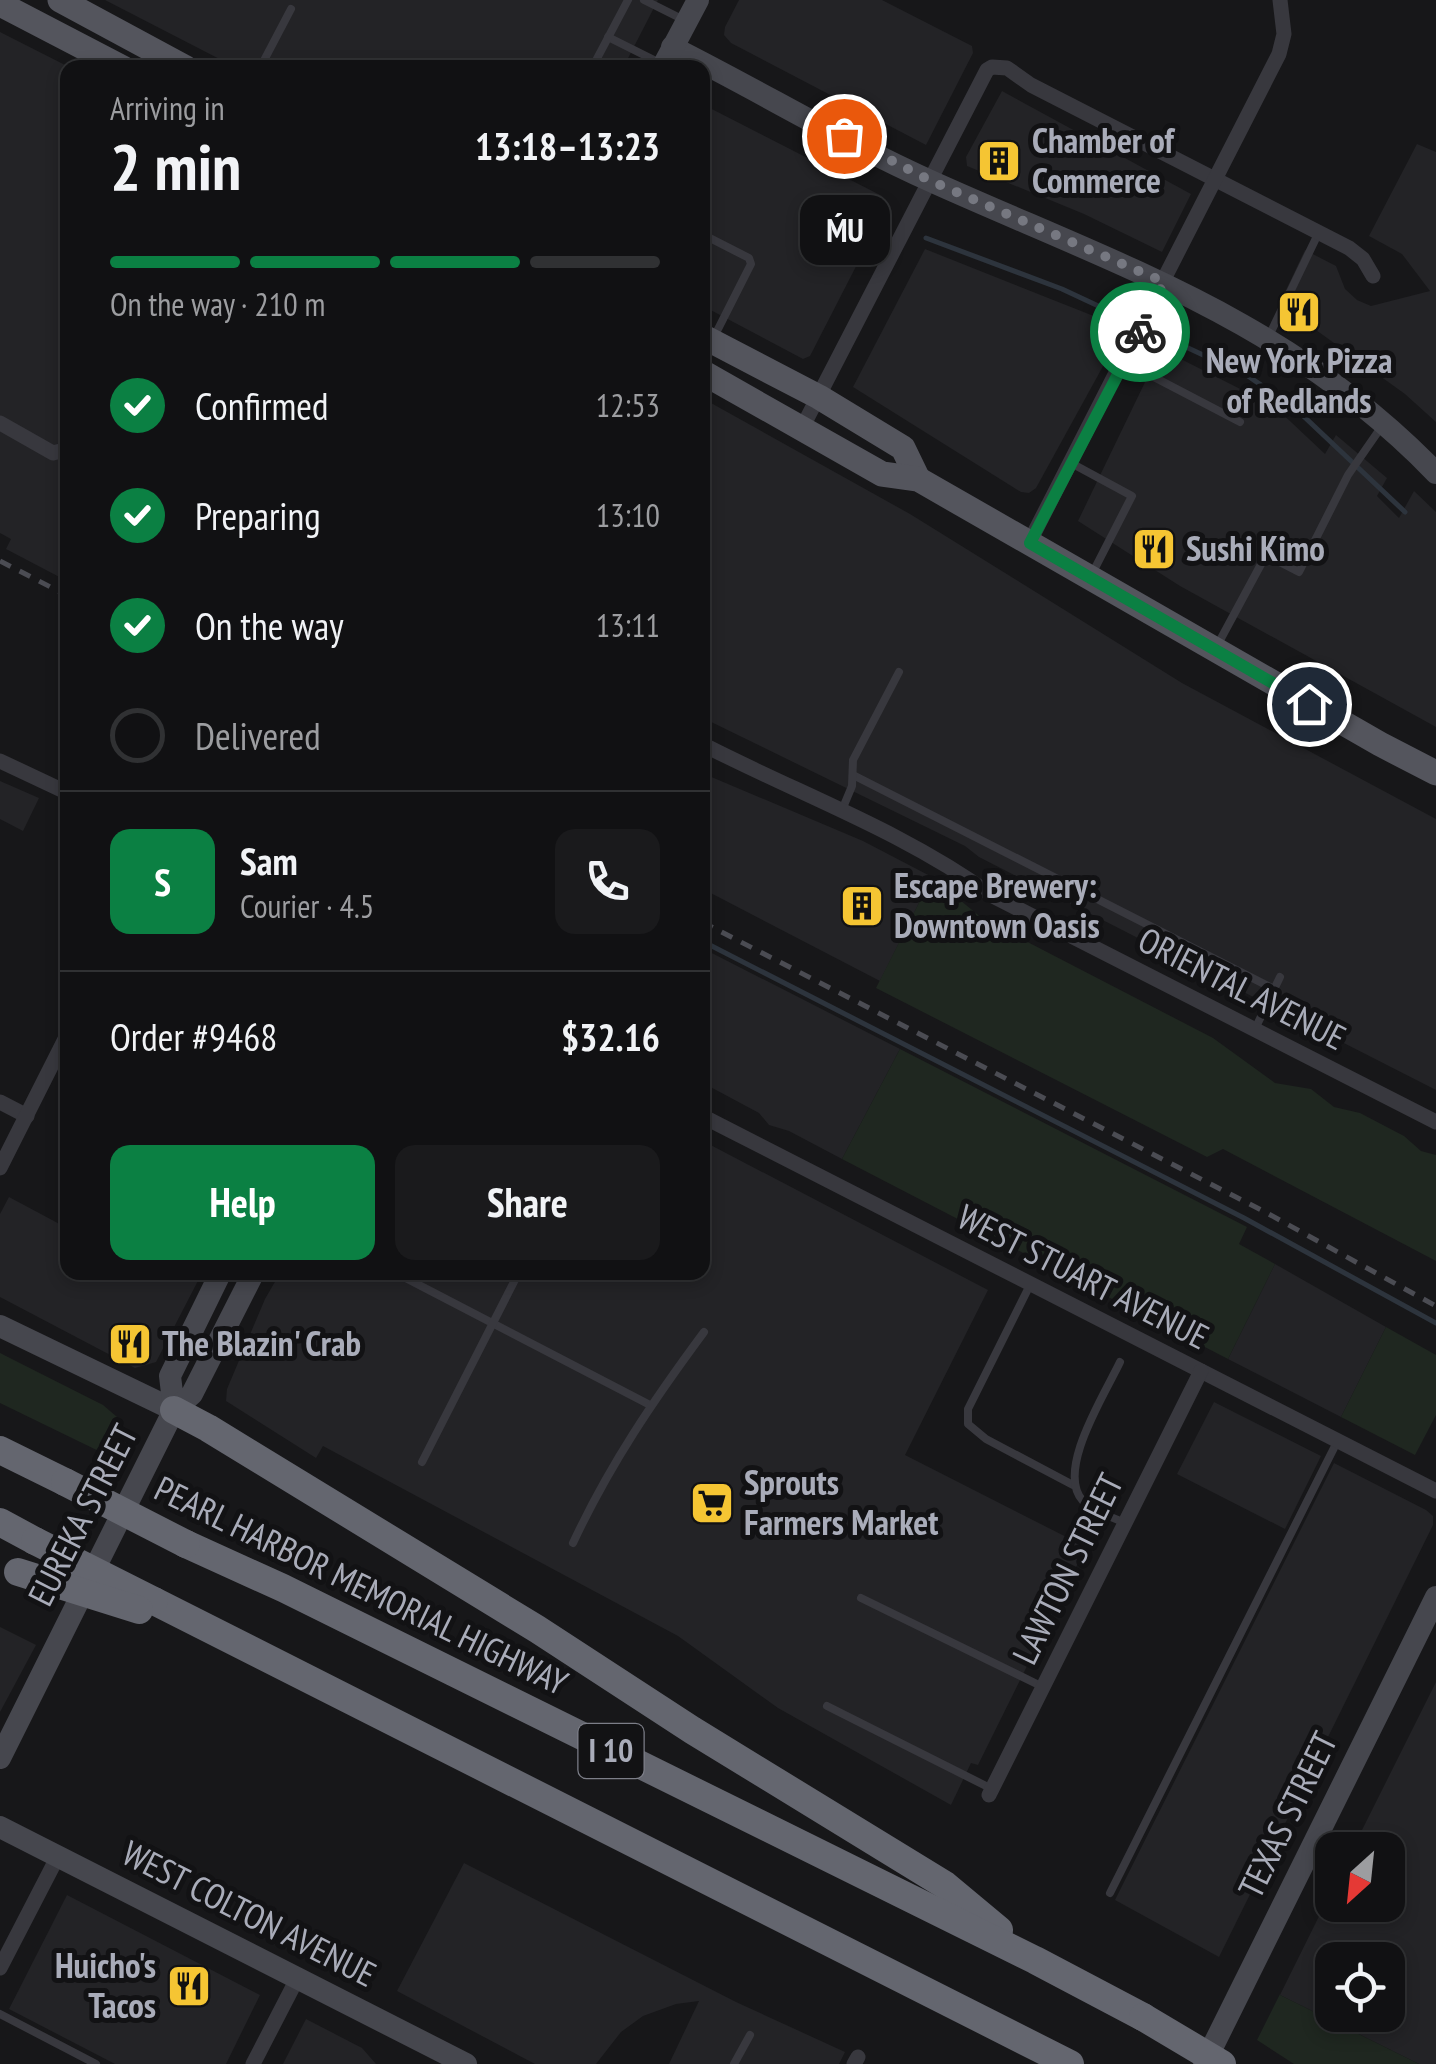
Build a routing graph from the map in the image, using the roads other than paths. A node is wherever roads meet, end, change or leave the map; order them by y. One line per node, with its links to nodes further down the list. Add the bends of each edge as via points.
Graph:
1 (60, 0): 11 (main road)
2 (628, 0): 9 (lane)
3 (644, 0): 8 (lane)
4 (698, 0): 8 (street)
5 (1280, 0): 16 (street, via 1280,54)
6 (0, 4): 10 (main road)
7 (291, 10): 12 (lane)
8 (686, 21): 14 (street)
9 (608, 37): 13 (lane); 14 (lane)
10 (108, 60)
11 (171, 60)
12 (264, 60)
13 (596, 60)
14 (666, 60)
15 (710, 80): 17 (street)
16 (1216, 180): 17 (street, via 1007,68 992,66); 18 (street); 21 (street)
17 (931, 181): 21 (street); 27 (street)
18 (1319, 233): 20 (street, via 1363,259); 23 (lane)
19 (710, 238): 22 (lane, via 751,264)
20 (1374, 276)
21 (1164, 282): 23 (street); 25 (street)
22 (710, 333)
23 (1268, 338): 29 (street)
24 (710, 340): 27 (main road)
25 (1125, 362): 28 (lane); 33 (street)
26 (710, 376): 31 (main road)
27 (819, 397): 31 (street); 35 (main road, via 903,448)
28 (1240, 422)
29 (1384, 422): 34 (street); 38 (lane, via 1351,469 1299,572 1266,555)
30 (0, 423): 32 (street)
31 (802, 428): 35 (main road, via 882,474)
32 (60, 451)
33 (1072, 464): 36 (street); 37 (lane, via 1132,496)
34 (1436, 473)
35 (918, 479): 36 (main road)
36 (1030, 543): 37 (main road)
37 (1090, 578): 38 (main road)
38 (1215, 650): 42 (main road)
39 (899, 672): 43 (lane, via 853,760)
40 (710, 748): 45 (street, ORIENTAL AVENUE)
41 (0, 760): 44 (street)
42 (1430, 773)
43 (853, 776): 45 (lane); 47 (lane)
44 (60, 790)
45 (842, 810): 48 (street, ORIENTAL AVENUE, via 955,868 991,895)
46 (1280, 977): 47 (lane)
47 (1274, 989): 48 (lane)
48 (1255, 1029): 53 (street, ORIENTAL AVENUE)
49 (60, 1049): 51 (street)
50 (0, 1102): 51 (street)
51 (26, 1116): 54 (street)
52 (710, 1120): 59 (street, WEST STUART AVENUE)
53 (1436, 1122)
54 (0, 1168)
55 (217, 1280): 66 (street, via 170,1376)
56 (250, 1280): 66 (street, via 192,1394)
57 (409, 1280): 60 (lane)
58 (515, 1280): 60 (lane)
59 (1030, 1284): 64 (street, WEST STUART AVENUE); 70 (lane, via 968,1409 968,1424)
60 (492, 1323): 65 (lane); 69 (lane)
61 (0, 1326): 66 (street)
62 (704, 1332): 65 (lane)
63 (1120, 1362): 70 (lane, via 1076,1455)
64 (1202, 1370): 67 (street, WEST STUART AVENUE); 73 (street, LAWTON STREET)
65 (650, 1404): 74 (lane)
66 (174, 1410): 81 (street, EUREKA STREET); 87 (highway, via 945,1885)
67 (1338, 1440): 71 (street, WEST STUART AVENUE); 86 (lane)
68 (0, 1450): 87 (highway, PEARL HARBOR MEMORIAL HIGHWAY / I 10, bridge)
69 (422, 1462)
70 (1073, 1485): 73 (lane, via 1084,1503)
71 (1436, 1491)
72 (0, 1522): 78 (highway, I 10, bridge)
73 (1124, 1524): 79 (street, LAWTON STREET)
74 (573, 1542)
75 (9, 1569): 78 (highway, bridge)
76 (1436, 1597): 97 (street, TEXAS STREET)
77 (861, 1598): 79 (lane)
78 (146, 1605): 96 (highway, I 10, via 229,1639)
79 (1043, 1687): 83 (street, LAWTON STREET)
80 (827, 1706): 83 (lane)
81 (9, 1722): 82 (street, EUREKA STREET)
82 (0, 1758)
83 (991, 1792)
84 (0, 1827): 85 (street, WEST COLTON AVENUE)
85 (58, 1856): 88 (street); 89 (street, WEST COLTON AVENUE)
86 (1110, 1893)
87 (1035, 1960): 98 (highway, PEARL HARBOR MEMORIAL HIGHWAY / I 10, bridge)
88 (0, 1968)
89 (298, 1977): 93 (street); 94 (street, WEST COLTON AVENUE)
90 (0, 2014): 92 (lane)
91 (750, 2034): 95 (lane)
92 (96, 2064)
93 (253, 2064)
94 (466, 2064)
95 (734, 2064)
96 (1070, 2064)
97 (1204, 2064)
98 (1222, 2064)

